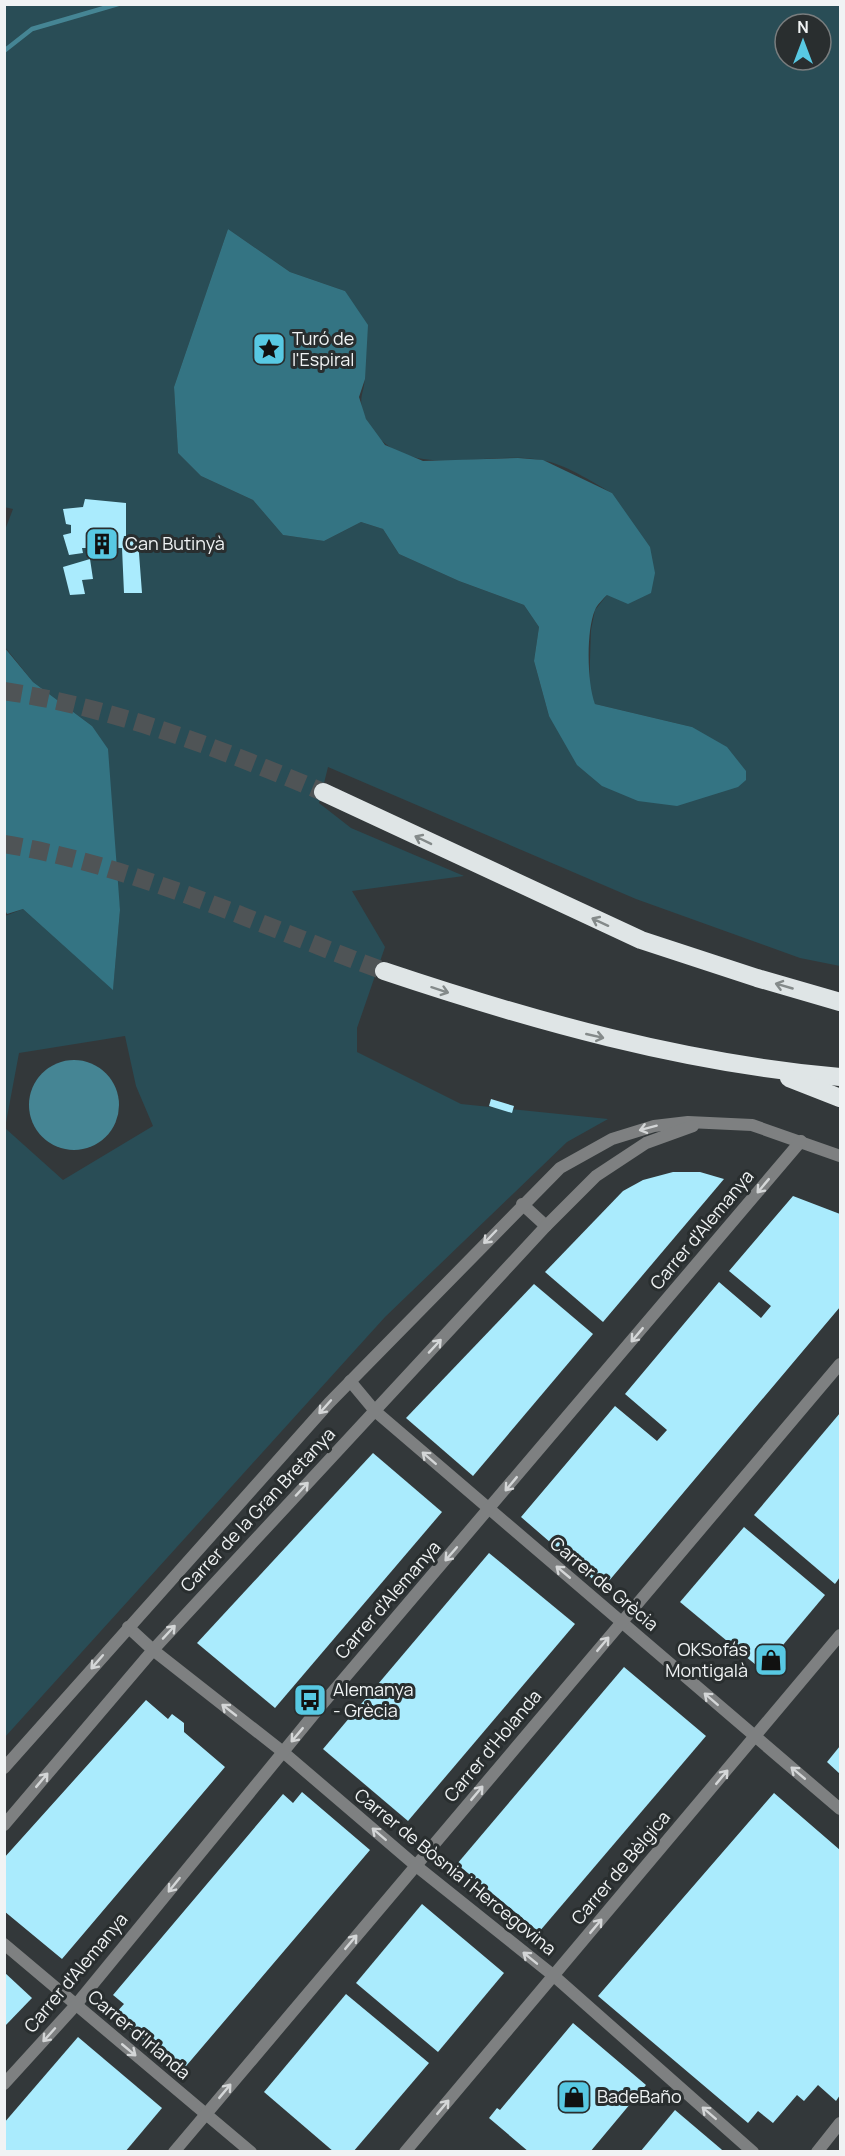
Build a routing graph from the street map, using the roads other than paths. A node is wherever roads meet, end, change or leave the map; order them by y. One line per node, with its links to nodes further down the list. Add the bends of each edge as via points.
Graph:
1 (323, 792): 3 (highway, one-way to 1, via 641,940)
2 (384, 971): 4 (highway, one-way to 4, via 581,1032)
3 (840, 1002)
4 (762, 1068): 5 (highway); 6 (highway)
5 (840, 1077)
6 (840, 1098)
7 (706, 1122): 8 (street, Carrer de la Gran Bretanya, via 752,1125); 10 (street, Carrer de la Gran Bretanya, one-way to 10, via 654,1126 612,1139 560,1168); 11 (street, Carrer de la Gran Bretanya, via 646,1143 596,1176)
8 (801, 1141): 9 (street, Carrer de la Gran Bretanya); 15 (street, Carrer d'Alemanya, one-way to 15)
9 (840, 1156)
10 (522, 1204): 11 (street); 13 (street, Carrer de la Gran Bretanya, one-way to 13)
11 (546, 1226): 14 (street, Carrer de la Gran Bretanya, one-way to 11)
12 (840, 1364): 16 (street, Carrer d'Holanda)
13 (350, 1381): 14 (street, Carrer de Grècia); 17 (street, Carrer de la Gran Bretanya, one-way to 17)
14 (375, 1411): 15 (street, Carrer de Grècia, one-way to 14); 19 (street, Carrer de la Gran Bretanya, one-way to 14)
15 (489, 1510): 16 (street, Carrer de Grècia, one-way to 15); 21 (street, Carrer d'Alemanya, one-way to 21)
16 (622, 1622): 20 (street, Carrer de Grècia, one-way to 16); 25 (street, Carrer d'Holanda, one-way to 16)
17 (128, 1627): 19 (street, Carrer de Bòsnia i Hercegovina); 22 (street, Carrer de la Gran Bretanya, one-way to 22)
18 (840, 1635): 20 (street, Carrer de Bèlgica)
19 (153, 1650): 21 (street, Carrer de Bòsnia i Hercegovina, one-way to 19); 24 (street, Carrer de la Gran Bretanya, one-way to 19)
20 (756, 1737): 23 (street, Carrer de Grècia, one-way to 20); 27 (street, Carrer de Bèlgica, one-way to 20)
21 (283, 1752): 25 (street, Carrer de Bòsnia i Hercegovina, one-way to 21); 28 (street, Carrer d'Alemanya, one-way to 28)
22 (4, 1768)
23 (840, 1809)
24 (4, 1825)
25 (415, 1865): 27 (street, Carrer de Bòsnia i Hercegovina, one-way to 25); 30 (street, Carrer d'Holanda, one-way to 25)
26 (4, 1944): 28 (street, Carrer d'Irlanda)
27 (554, 1976): 34 (street, Carrer de Bèlgica, one-way to 27); 35 (street, Carrer de Bòsnia i Hercegovina, one-way to 27)
28 (75, 2006): 29 (street, Carrer d'Alemanya, one-way to 29); 30 (street, Carrer d'Irlanda, one-way to 30)
29 (4, 2084)
30 (206, 2114): 32 (street, Carrer d'Holanda); 33 (street, Carrer d'Irlanda)
31 (840, 2123): 36 (street)
32 (174, 2151)
33 (251, 2151)
34 (405, 2151)
35 (753, 2151)
36 (817, 2151)

